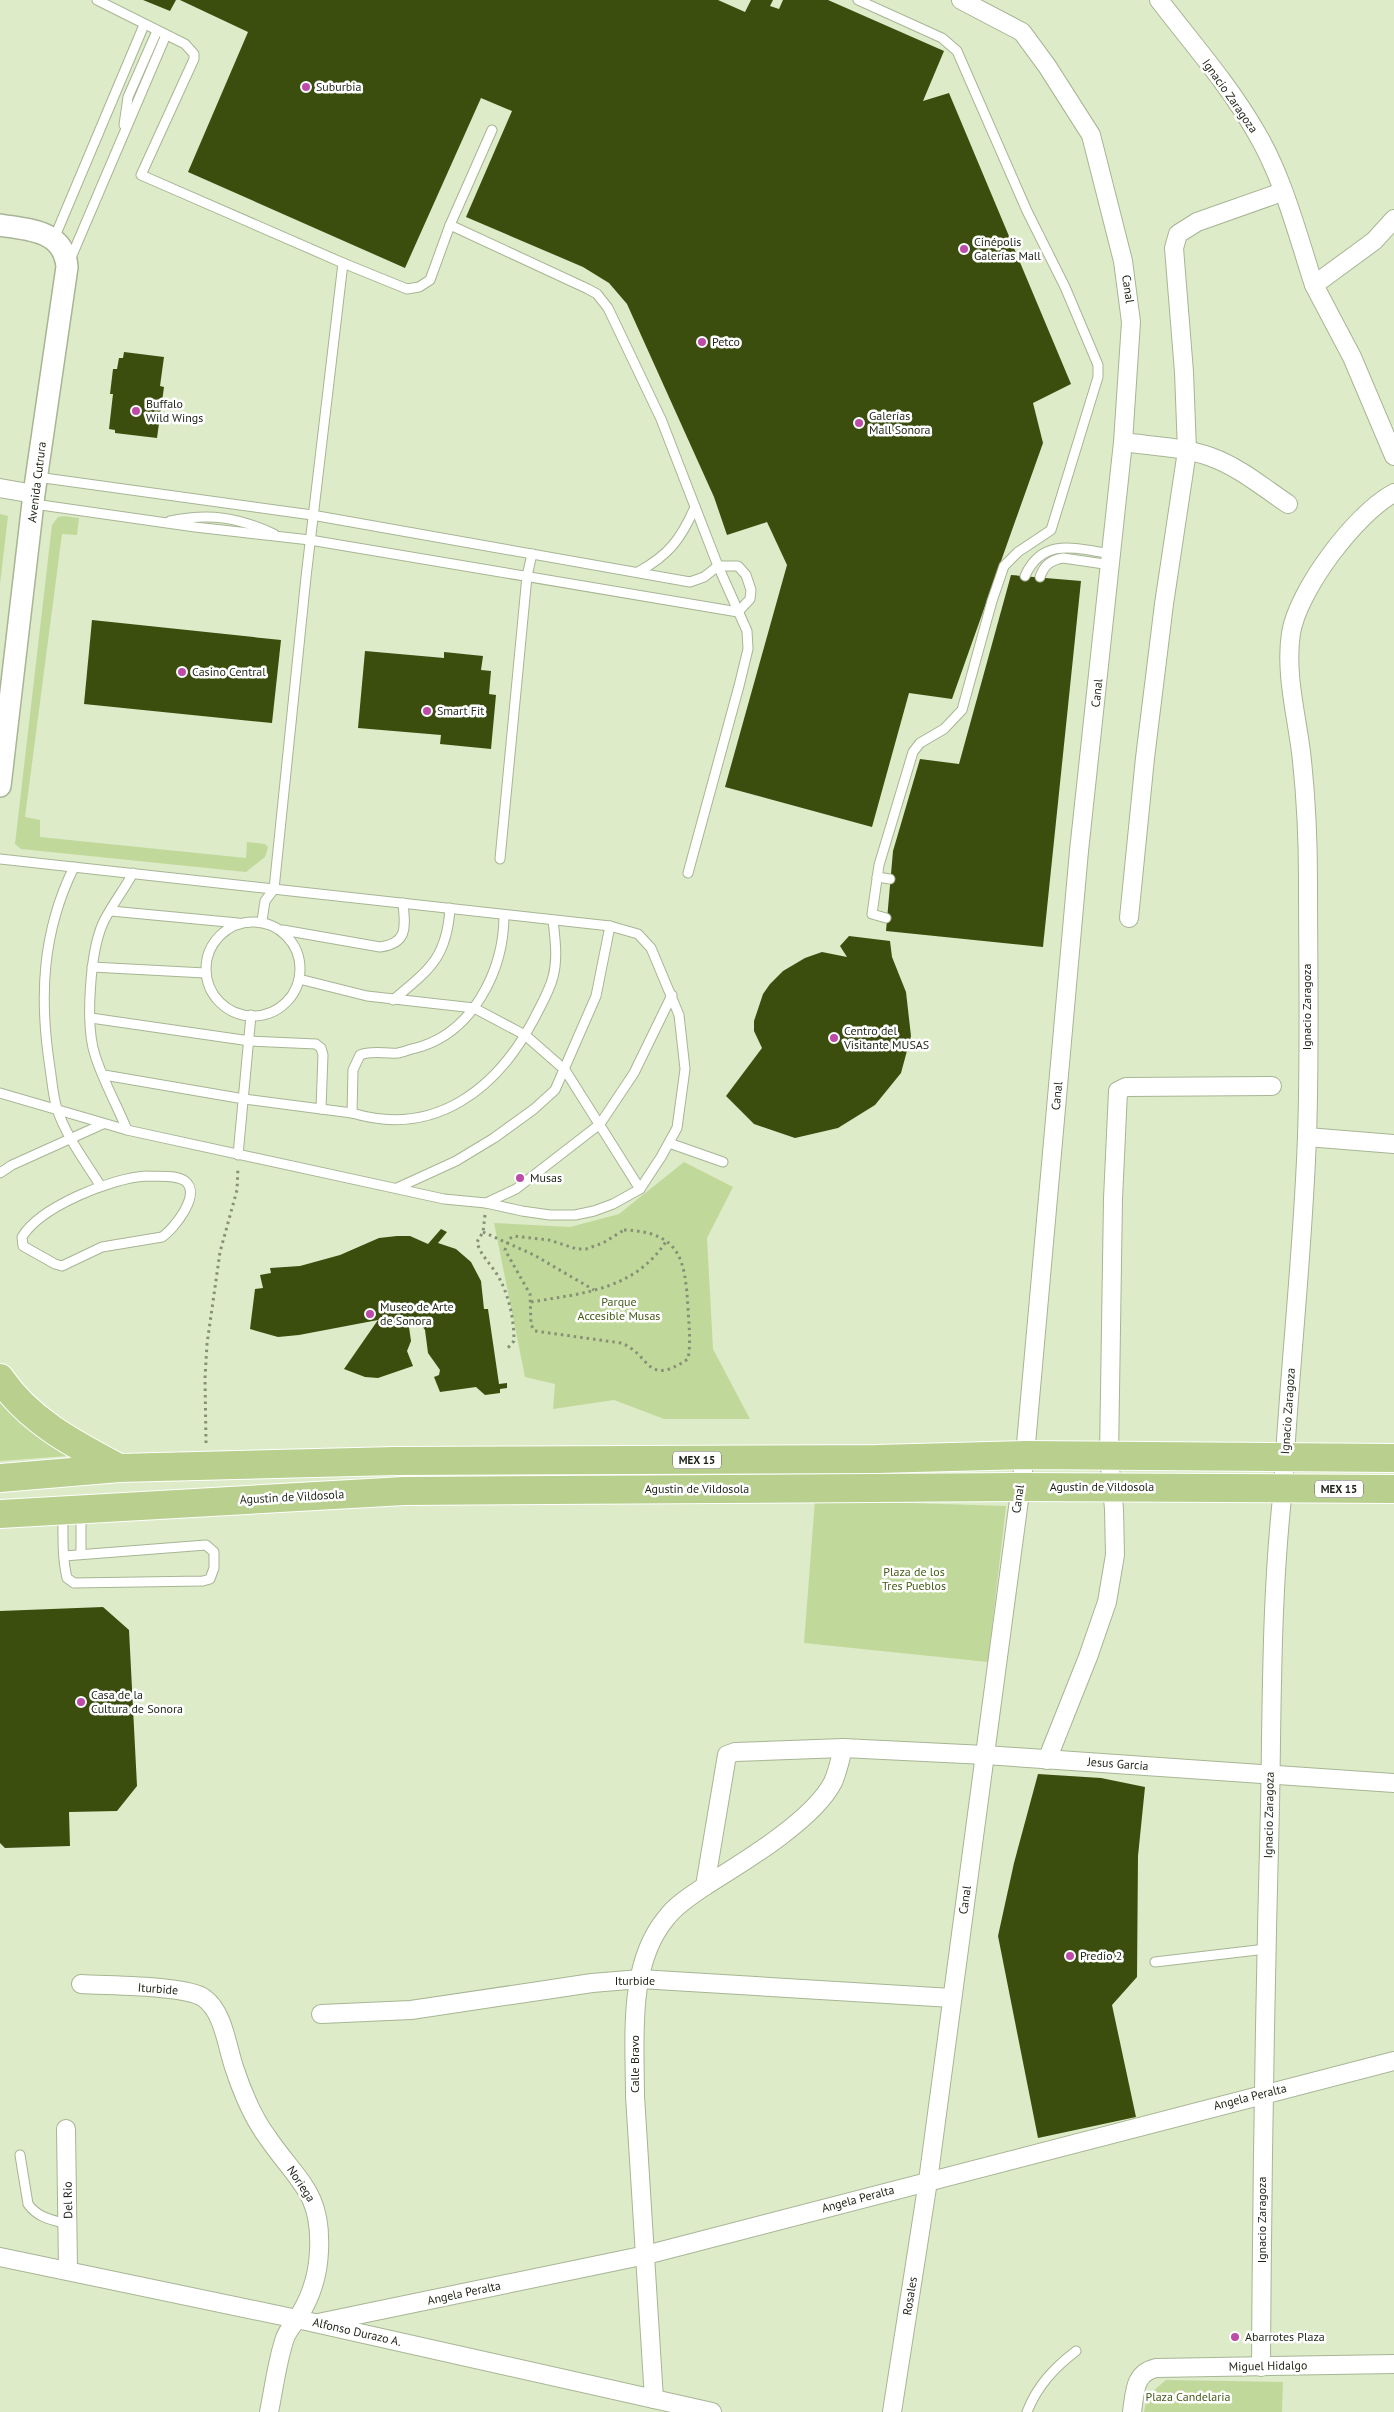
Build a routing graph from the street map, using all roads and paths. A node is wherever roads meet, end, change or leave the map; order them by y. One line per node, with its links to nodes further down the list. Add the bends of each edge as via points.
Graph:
1 (97, 0): 5 (lane)
2 (858, 0): 42 (lane, via 942,38 957,50 1098,365 1098,377 1051,530 1018,552 1004,566 962,710 944,728 920,743 914,752 896,826)
3 (961, 0): 18 (street, Canal, via 1022,32 1091,135 1129,291 1131,322)
4 (1159, 0): 10 (street, Ignacio Zaragoza, via 1253,126)
5 (144, 25): 6 (lane); 14 (lane)
6 (157, 31): 7 (lane); 9 (lane, via 128,97)
7 (166, 35): 9 (lane); 15 (lane, via 193,50 194,60 141,175)
8 (492, 130): 13 (lane)
9 (122, 138): 16 (lane)
10 (1282, 192): 17 (street, Ignacio Zaragoza); 19 (street, via 1197,222 1178,234 1174,248)
11 (1394, 219): 17 (street, via 1374,241)
12 (0, 225): 14 (street, via 45,233)
13 (450, 225): 15 (lane, via 430,280 419,287 407,290); 25 (lane, via 597,294 608,308 661,420)
14 (53, 241): 16 (street, via 64,250)
15 (342, 263): 26 (lane)
16 (67, 267): 22 (street, Avenida Cutrura)
17 (1314, 285): 20 (street, Ignacio Zaragoza, via 1352,357)
18 (1123, 442): 19 (street); 29 (street, Canal)
19 (1187, 451): 24 (street, via 1212,457 1234,468); 50 (street, via 1147,739)
20 (1394, 456)
21 (0, 488): 22 (street)
22 (35, 492): 26 (lane); 27 (lane, via 165,522); 36 (street, Avenida Cutrura)
23 (1394, 493): 77 (street, Ignacio Zaragoza, via 1374,506 1341,542 1310,587 1291,633 1291,680 1306,799)
24 (1288, 504)
25 (695, 506): 30 (lane); 31 (lane, via 684,533 672,548)
26 (312, 515): 27 (lane); 28 (lane)
27 (310, 540): 32 (lane); 44 (lane)
28 (532, 554): 31 (lane); 32 (lane)
29 (1111, 560): 33 (lane, via 1052,548 1037,558); 34 (lane, via 1063,558 1050,563); 95 (street, Canal, via 1079,851)
30 (718, 566): 31 (lane, via 704,577 690,582); 35 (lane); 35 (lane, via 738,566 750,583 750,599)
31 (638, 572)
32 (527, 576): 35 (lane); 38 (lane)
33 (1025, 576)
34 (1040, 577)
35 (738, 612): 41 (lane, via 747,631 748,649)
36 (0, 786)
37 (0, 859): 39 (lane)
38 (500, 859)
39 (74, 867): 40 (lane); 71 (lane, via 61,893 49,936 46,963 45,1034)
40 (133, 874): 44 (lane); 47 (lane)
41 (688, 874)
42 (877, 877): 43 (lane); 49 (lane, via 872,914)
43 (890, 879)
44 (274, 889): 45 (lane); 52 (lane, via 265,901)
45 (402, 903): 46 (lane); 55 (lane, via 405,929 400,938 386,946)
46 (450, 908): 48 (lane); 60 (lane, via 445,943 434,963)
47 (111, 911): 53 (lane); 56 (lane, via 104,922)
48 (504, 915): 51 (lane); 61 (lane, via 504,937 498,959)
49 (886, 918)
50 (1129, 918)
51 (553, 920): 54 (lane); 64 (lane, via 556,952 553,977)
52 (262, 921): 53 (lane); 55 (lane)
53 (239, 924): 57 (lane, via 225,931 211,946)
54 (610, 926): 59 (lane, via 638,934 644,939); 66 (lane, via 596,996)
55 (282, 930): 58 (lane, via 295,948 300,966)
56 (92, 967): 57 (lane); 63 (lane)
57 (205, 973): 62 (lane, via 210,989 222,1006 236,1013)
58 (299, 979): 60 (lane); 62 (lane, via 294,993 272,1013)
59 (672, 996): 75 (lane, via 634,1073); 79 (lane, via 679,1015 685,1069 682,1102 676,1128)
60 (393, 1000): 61 (lane)
61 (474, 1008): 64 (lane); 73 (lane, via 452,1032 431,1044 397,1053 366,1052 360,1055 353,1070)
62 (251, 1015): 65 (lane)
63 (91, 1018): 65 (lane); 67 (lane, via 91,1040)
64 (525, 1035): 66 (lane); 73 (lane, via 494,1076 467,1098 440,1112 413,1119 382,1120)
65 (250, 1041): 70 (lane); 72 (lane, via 316,1044 321,1048)
66 (565, 1070): 75 (lane); 85 (lane, via 555,1090 494,1138 456,1161)
67 (104, 1075): 70 (lane); 76 (lane)
68 (1272, 1086): 96 (street, via 1126,1087 1118,1091)
69 (0, 1093): 71 (lane)
70 (244, 1099): 72 (lane); 81 (lane)
71 (57, 1109): 74 (lane); 78 (lane)
72 (321, 1109): 73 (lane)
73 (352, 1113)
74 (103, 1124): 76 (lane); 78 (lane)
75 (600, 1124): 86 (lane); 87 (lane, via 516,1189)
76 (127, 1130): 81 (lane)
77 (1307, 1137): 80 (street); 97 (street, Ignacio Zaragoza)
78 (71, 1138): 83 (lane); 84 (lane)
79 (668, 1143): 82 (lane); 86 (lane)
80 (1394, 1144)
81 (238, 1155): 85 (lane); 99 (path, via 237,1190 220,1252 207,1344 204,1378)
82 (723, 1162)
83 (0, 1173)
84 (100, 1185): 84 (lane, via 53,1209 25,1232 23,1246 62,1266 118,1243 156,1239 168,1233 186,1210 190,1198 186,1181 179,1177 129,1177)
85 (397, 1188): 87 (lane, via 444,1199)
86 (640, 1189): 87 (lane, via 613,1204 576,1215 522,1211)
87 (486, 1203): 88 (path)
88 (483, 1232): 90 (path); 93 (path, via 477,1242 478,1249 498,1277 510,1305 514,1325 514,1341)
89 (667, 1240): 90 (path, via 639,1230 624,1230 586,1249 514,1236); 91 (path, via 656,1257 639,1271); 92 (path, via 685,1271 691,1344 688,1359 675,1368 654,1369 628,1345 621,1343 535,1331 531,1325)
90 (507, 1242): 91 (path, via 534,1254); 92 (path, via 505,1250 530,1294)
91 (595, 1291): 92 (path)
92 (531, 1302)
93 (506, 1350)
94 (0, 1378): 100 (main road, via 44,1425)
95 (1025, 1455): 96 (main road, MEX 15); 99 (main road, MEX 15); 102 (street, Canal)
96 (1109, 1457): 97 (main road, MEX 15); 103 (street)
97 (1285, 1457): 98 (main road, MEX 15); 104 (street, Ignacio Zaragoza)
98 (1394, 1458)
99 (206, 1466): 100 (main road, MEX 15)
100 (118, 1468): 101 (main road, MEX 15)
101 (0, 1478)
102 (1020, 1487): 103 (main road, Agustin de Vildosola / MEX 15); 106 (main road, Agustin de Vildosola / MEX 15, via 404,1491); 111 (street, Canal)
103 (1112, 1487): 104 (main road, Agustin de Vildosola / MEX 15); 112 (street, via 1115,1555 1107,1602)
104 (1283, 1489): 105 (main road, Agustin de Vildosola / MEX 15); 113 (street, Ignacio Zaragoza, via 1272,1658)
105 (1394, 1489)
106 (72, 1510): 107 (main road, Agustin de Vildosola / MEX 15); 108 (lane); 109 (lane)
107 (0, 1514)
108 (81, 1554): 109 (lane); 109 (lane, via 206,1545 214,1552 214,1568 210,1579 203,1581 74,1584 67,1578)
109 (64, 1556)
110 (842, 1748): 111 (street, Jesus Garcia); 115 (street, via 833,1782 810,1810 759,1852); 115 (street, Jesus Garcia, via 735,1752 727,1755)
111 (985, 1755): 112 (street, Jesus Garcia); 120 (street, Canal)
112 (1047, 1760): 113 (street, Jesus Garcia)
113 (1271, 1774): 114 (street, Jesus Garcia); 116 (street, Ignacio Zaragoza)
114 (1394, 1783)
115 (705, 1886): 118 (street, Calle Bravo, via 666,1918 655,1934)
116 (1266, 1949): 117 (lane); 124 (street, Ignacio Zaragoza)
117 (1155, 1962)
118 (640, 1979): 120 (street, Iturbide); 121 (street, Iturbide, via 411,2010); 129 (street, Calle Bravo, via 634,2048 635,2096)
119 (81, 1984): 122 (street, Iturbide, via 195,1993 214,2008)
120 (952, 1998): 127 (street, Canal)
121 (320, 2014)
122 (220, 2022): 132 (street, Noriega, via 235,2070 256,2119 311,2195 316,2208 320,2236 316,2281)
123 (1394, 2061): 124 (street, Angela Peralta)
124 (1262, 2094): 127 (street, Angela Peralta); 136 (street, Ignacio Zaragoza)
125 (66, 2129): 128 (street, Del Rio)
126 (20, 2155): 128 (lane, via 28,2204 32,2210 41,2217)
127 (928, 2181): 129 (street, Angela Peralta); 140 (street, Rosales)
128 (68, 2224): 131 (street, Del Rio)
129 (646, 2255): 133 (street, Angela Peralta); 137 (street, Calle Bravo)
130 (0, 2257): 131 (street, Alfonso Durazo A.)
131 (68, 2270): 132 (street, Alfonso Durazo A.)
132 (297, 2319): 133 (street, Alfonso Durazo A.); 138 (street, Noriega, via 285,2338)
133 (318, 2323): 137 (street, Alfonso Durazo A.)
134 (1076, 2351): 141 (lane, via 1052,2370)
135 (1394, 2364): 136 (street, Miguel Hidalgo)
136 (1261, 2367): 142 (street, Miguel Hidalgo, via 1156,2368 1143,2373 1137,2380)
137 (654, 2399): 139 (street, Alfonso Durazo A.)
138 (269, 2412)
139 (712, 2412)
140 (892, 2412)
141 (1027, 2412)
142 (1132, 2412)

